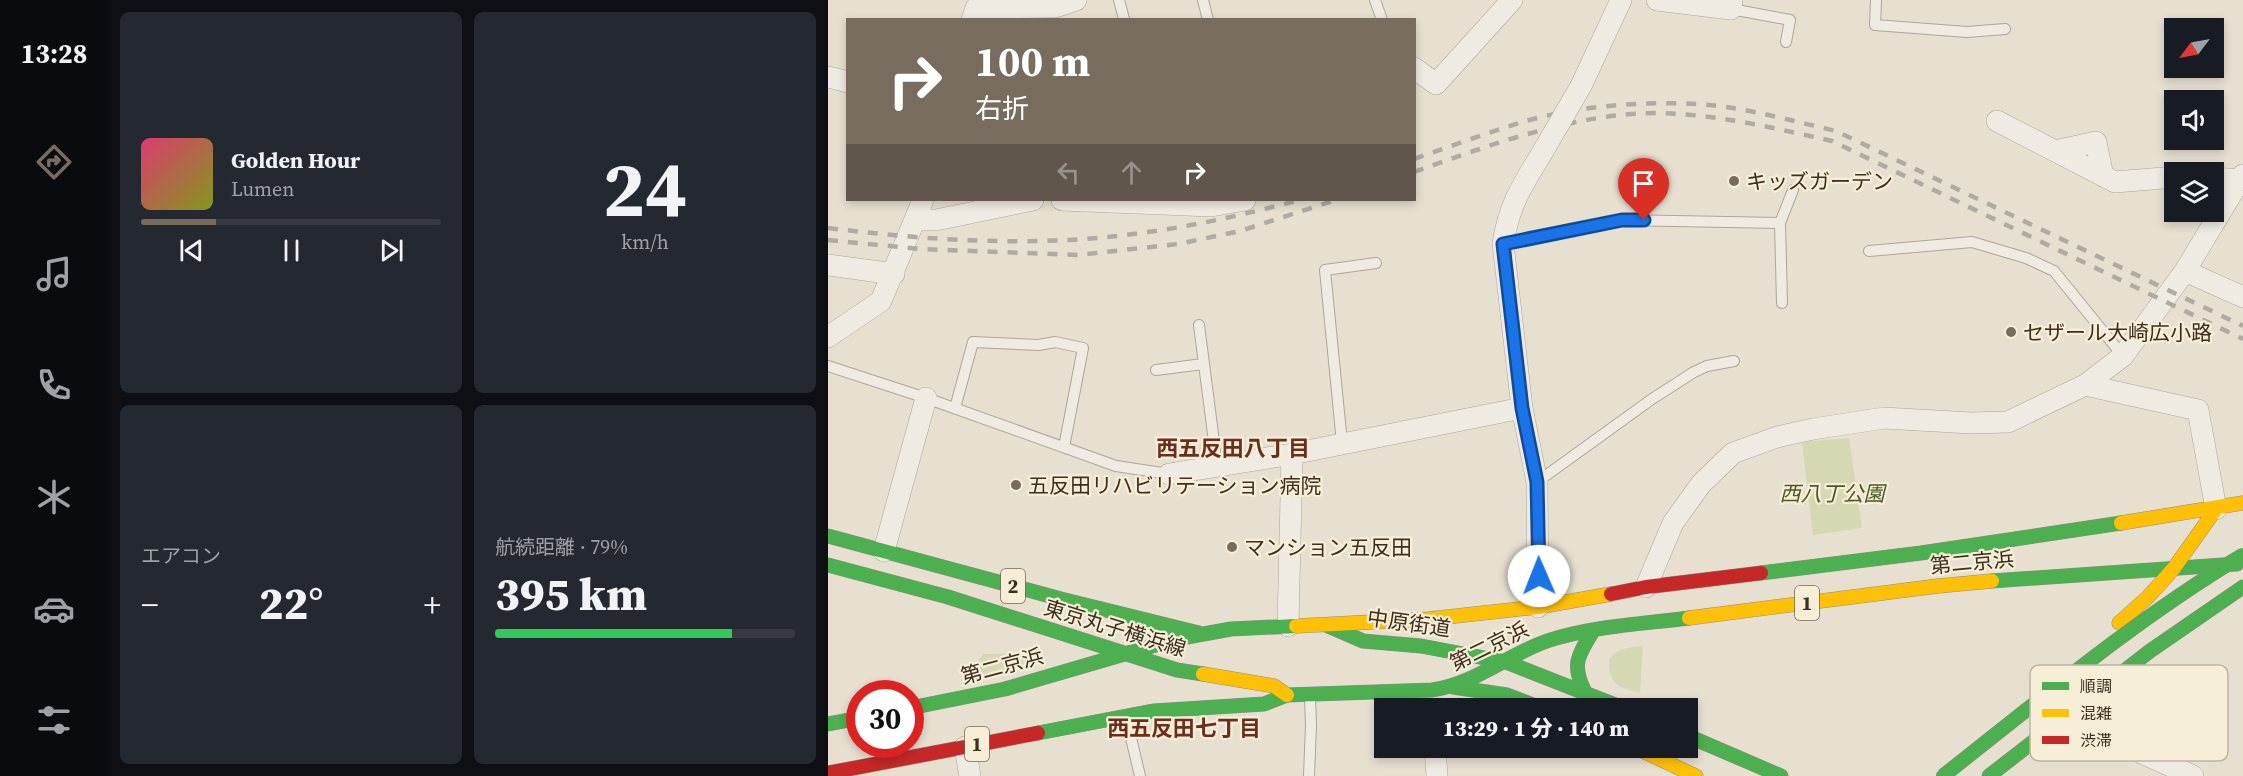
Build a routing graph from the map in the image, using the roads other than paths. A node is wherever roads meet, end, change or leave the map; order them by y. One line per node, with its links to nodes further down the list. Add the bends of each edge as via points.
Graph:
1 (1076, 0): 10 (street, via 1055,7)
2 (1119, 0): 11 (lane)
3 (1203, 0): 12 (lane)
4 (1376, 0): 13 (lane)
5 (1512, 0): 16 (street, via 1436,84)
6 (1622, 0): 30 (street, bridge, via 1581,87 1515,198)
7 (1657, 0): 9 (street)
8 (1876, 0): 14 (lane, via 1875,25 1967,32)
9 (1732, 4): 15 (lane, via 1790,20)
10 (976, 9)
11 (1124, 18)
12 (1208, 18)
13 (1381, 18)
14 (2005, 29)
15 (1786, 42)
16 (1416, 69)
17 (828, 77): 18 (street)
18 (846, 82)
19 (1997, 121): 20 (street, via 2115,182)
20 (2164, 178)
21 (2224, 178): 22 (street)
22 (2242, 178): 34 (street)
23 (1793, 190): 29 (lane)
24 (923, 201): 28 (street)
25 (1028, 201): 28 (street, via 936,220)
26 (1087, 201): 27 (street, via 1211,206)
27 (1239, 201)
28 (915, 220): 35 (street)
29 (1780, 224): 30 (lane, via 1622,220); 37 (lane)
30 (1503, 244): 48 (street)
31 (1869, 251): 40 (lane, via 1972,242 2026,258 2054,271)
32 (1376, 262): 49 (lane, via 1325,270)
33 (828, 265): 35 (street)
34 (2185, 271): 36 (street); 40 (street)
35 (894, 274): 39 (street, via 881,301)
36 (2243, 297)
37 (1782, 303)
38 (1198, 325): 42 (lane)
39 (828, 337)
40 (2123, 356): 45 (street)
41 (1734, 361): 54 (lane, via 1694,372)
42 (1203, 364): 44 (lane); 52 (lane)
43 (828, 366): 46 (lane)
44 (1156, 370)
45 (2085, 385): 56 (street, via 2198,410); 63 (street, via 2008,422 1884,418 1777,436 1733,453 1701,484 1672,523)
46 (926, 398): 47 (lane); 58 (street)
47 (955, 408): 50 (lane); 50 (lane, via 973,342 1055,342 1083,348)
48 (1522, 408): 49 (street); 54 (street)
49 (1342, 443): 51 (street)
50 (1064, 447): 53 (lane, via 1116,466)
51 (1292, 454): 52 (street); 69 (street)
52 (1217, 465): 53 (street)
53 (1169, 474)
54 (1537, 482): 66 (street)
55 (2243, 503): 56 (main road, 第二京浜 / 1)
56 (2216, 509): 62 (main road); 63 (main road, 第二京浜 / 1, via 1921,554)
57 (828, 536): 58 (main road, 東京丸子横浜線 / 2)
58 (884, 551): 71 (main road, 東京丸子横浜線 / 2)
59 (2243, 555): 77 (main road, bridge, via 2147,617)
60 (2243, 564): 62 (main road, 第二京浜 / 1)
61 (828, 565): 67 (main road, 東京丸子横浜線 / 2)
62 (2174, 568): 70 (main road, 第二京浜 / 1, via 1938,586); 76 (main road, via 2148,597)
63 (1646, 587): 66 (main road, 第二京浜 / 1)
64 (2243, 587): 78 (main road)
65 (2243, 598): 79 (main road)
66 (1538, 607): 68 (main road, 第二京浜 / 1)
67 (1028, 623): 72 (main road); 73 (main road, 東京丸子横浜線 / 2)
68 (1326, 625): 69 (main road, 第二京浜 / 1); 74 (main road, 中原街道, via 1363,641 1432,647)
69 (1288, 626): 71 (main road, 第二京浜 / 1)
70 (1593, 631): 74 (main road, 第二京浜 / 1, via 1545,642); 81 (main road, via 1576,664 1576,677)
71 (1199, 633): 73 (main road, 第二京浜 / 1)
72 (1050, 645)
73 (1120, 652): 83 (main road, 東京丸子横浜線 / 2, via 1177,670 1274,686); 87 (main road, 第二京浜 / 1, via 1016,686)
74 (1506, 662): 81 (main road, 中原街道); 84 (main road, 第二京浜 / 1)
75 (1047, 663): 87 (main road, via 1014,681)
76 (2065, 665)
77 (2082, 665)
78 (2132, 665)
79 (2152, 665)
80 (2030, 691): 101 (main road)
81 (1585, 692): 86 (main road, 中原街道)
82 (1310, 693): 83 (main road, 第二京浜 / 1); 84 (main road, 第二京浜 / 1); 105 (lane)
83 (1287, 695): 90 (main road, 第二京浜 / 1, via 1264,704)
84 (1439, 695): 85 (main road)
85 (1515, 698)
86 (1599, 698)
87 (959, 699): 89 (main road, 第二京浜 / 1)
88 (2030, 704): 101 (main road, bridge)
89 (924, 705)
90 (1126, 716): 95 (main road, 第二京浜 / 1); 104 (lane)
91 (846, 721): 92 (main road)
92 (828, 724)
93 (1698, 740): 108 (main road)
94 (2030, 744): 109 (main road)
95 (965, 747): 102 (main road, 第二京浜 / 1); 103 (street)
96 (1436, 758): 106 (street)
97 (1649, 758): 100 (main road)
98 (2030, 760): 110 (main road)
99 (2160, 761): 111 (street)
100 (1666, 770): 107 (main road)
101 (1938, 772)
102 (837, 773)
103 (970, 776)
104 (1140, 776)
105 (1309, 776)
106 (1437, 776)
107 (1696, 776)
108 (1781, 776)
109 (1989, 776)
110 (2009, 776)
111 (2193, 776)

